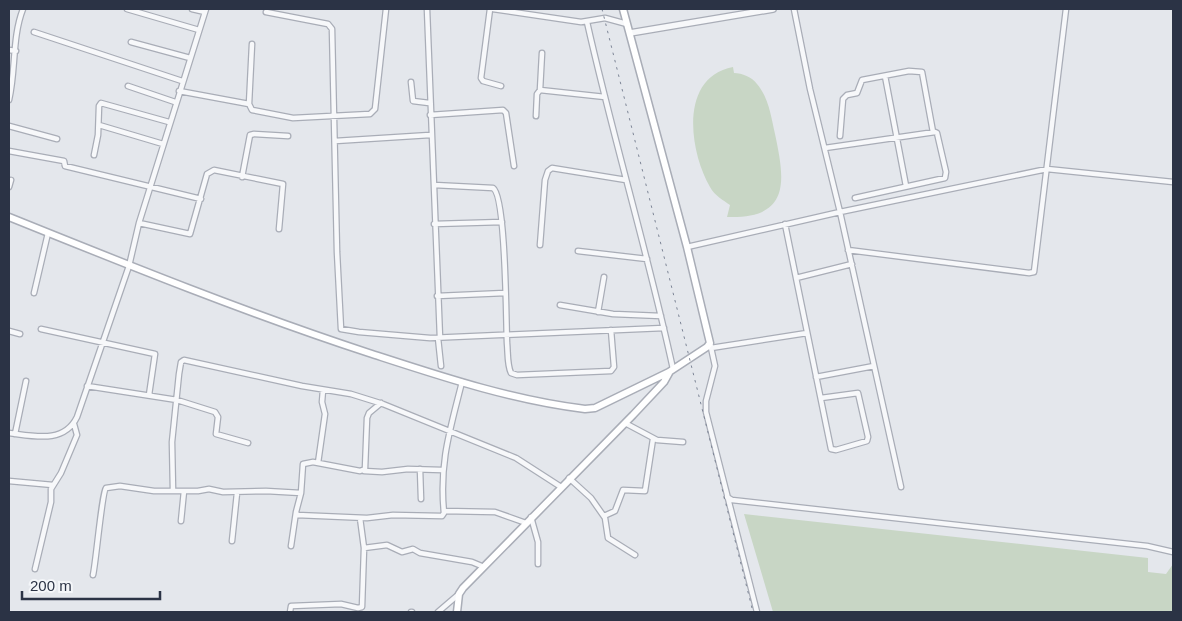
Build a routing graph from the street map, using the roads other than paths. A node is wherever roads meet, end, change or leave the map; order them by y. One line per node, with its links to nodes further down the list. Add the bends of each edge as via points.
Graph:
1 (23, 9): 22 (street, via 17,24)
2 (127, 9): 16 (street)
3 (192, 9): 11 (street)
4 (386, 9): 37 (street, via 375,111 370,114)
5 (426, 9): 36 (street)
6 (492, 9): 12 (street); 29 (street, via 481,78)
7 (623, 9): 15 (main road)
8 (773, 9): 18 (street)
9 (794, 9): 51 (street)
10 (1066, 9): 55 (street)
11 (205, 10): 16 (street)
12 (515, 11): 14 (street)
13 (266, 12): 37 (street, via 331,26)
14 (588, 22): 15 (street, via 604,18); 32 (street)
15 (627, 24): 18 (main road)
16 (199, 30): 24 (street)
17 (34, 32): 26 (street)
18 (630, 33): 75 (main road)
19 (131, 42): 24 (street)
20 (252, 44): 35 (street)
21 (9, 50): 22 (street)
22 (16, 51): 33 (street)
23 (542, 53): 30 (street)
24 (190, 58): 26 (street)
25 (885, 76): 43 (street, via 922,72); 46 (street, via 862,80 857,94 845,96); 47 (street)
26 (182, 81): 31 (street)
27 (411, 82): 36 (street, via 414,101)
28 (128, 86): 34 (street)
29 (502, 86)
30 (540, 90): 32 (street); 39 (street)
31 (179, 91): 34 (street); 35 (street)
32 (605, 97): 58 (street)
33 (9, 100)
34 (175, 102): 40 (street)
35 (249, 104): 37 (street, via 256,112 284,117)
36 (429, 104): 38 (street)
37 (334, 115): 49 (street)
38 (430, 115): 44 (street); 54 (street, via 503,110)
39 (536, 116)
40 (169, 122): 41 (street, via 101,104); 50 (street)
41 (99, 125): 50 (street); 53 (street)
42 (9, 126): 48 (street)
43 (933, 132): 47 (street); 62 (street, via 937,133 946,176)
44 (430, 135): 49 (street); 60 (street)
45 (288, 136): 56 (street, via 250,135)
46 (840, 136)
47 (895, 137): 51 (street); 62 (street)
48 (57, 139)
49 (335, 141): 96 (street, via 340,327 359,332)
50 (163, 144): 61 (street)
51 (825, 148): 66 (street)
52 (9, 152): 61 (street, via 64,161 65,166)
53 (94, 155)
54 (514, 166)
55 (1046, 169): 59 (street); 66 (street); 76 (street, via 1035,270 1032,273)
56 (242, 177): 65 (street, via 209,171); 72 (street, via 283,184)
57 (11, 180): 63 (street)
58 (626, 180): 74 (street, via 552,168 548,171); 78 (street)
59 (1173, 182)
60 (434, 185): 68 (street, via 492,188 499,197); 70 (street)
61 (150, 186): 65 (street); 69 (street)
62 (906, 186): 64 (street)
63 (9, 187)
64 (855, 198)
65 (201, 199): 69 (street, via 190,234)
66 (840, 212): 71 (street); 76 (street)
67 (9, 217): 73 (main road)
68 (502, 222): 70 (street); 84 (street)
69 (139, 223): 80 (street)
70 (434, 224): 85 (street)
71 (785, 224): 75 (street); 82 (street)
72 (279, 229)
73 (48, 233): 80 (main road); 83 (street)
74 (540, 245)
75 (687, 247): 98 (main road)
76 (848, 250): 79 (street)
77 (578, 251): 78 (street)
78 (647, 259): 88 (street)
79 (852, 264): 82 (street); 100 (street)
80 (129, 266): 97 (street); 104 (main road, via 290,327)
81 (604, 277): 87 (street)
82 (796, 278): 93 (street)
83 (34, 293)
84 (505, 293): 85 (street); 95 (street)
85 (438, 296): 96 (street)
86 (560, 305): 87 (street)
87 (598, 312): 88 (street)
88 (661, 316): 89 (street)
89 (664, 328): 91 (street); 101 (street)
90 (41, 329): 97 (street)
91 (611, 330): 95 (street); 95 (street, via 614,367 611,371 514,375 509,369)
92 (9, 331): 94 (street)
93 (808, 333): 98 (street); 102 (street)
94 (20, 334)
95 (507, 335): 96 (street)
96 (439, 338): 99 (street)
97 (102, 343): 105 (street); 107 (street, via 155,354)
98 (710, 346): 101 (main road); 132 (street, via 714,374 705,407)
99 (441, 366)
100 (874, 366): 102 (street); 127 (street)
101 (671, 371): 104 (main road, via 595,408 585,409 519,399); 111 (main road)
102 (816, 377): 108 (street)
103 (26, 380): 115 (street)
104 (462, 382): 113 (street)
105 (87, 386): 107 (street); 112 (street)
106 (323, 390): 109 (street, via 184,360 181,362); 110 (street); 119 (street, via 325,414)
107 (149, 395): 109 (street)
108 (821, 398): 108 (street, via 832,450 867,441 857,392)
109 (176, 400): 118 (street, via 216,413 216,434); 128 (street, via 172,442)
110 (381, 403): 113 (street); 121 (street, via 367,418)
111 (625, 423): 116 (street); 123 (main road)
112 (74, 424): 115 (street, via 66,432 51,436); 125 (street, via 76,435)
113 (449, 430): 122 (street); 126 (street, via 516,458)
114 (9, 433): 115 (street)
115 (15, 434)
116 (654, 439): 117 (street); 136 (street, via 645,491 622,490 615,511)
117 (683, 442)
118 (248, 443)
119 (318, 463): 121 (street); 131 (street, via 302,465)
120 (420, 469): 121 (street); 122 (street); 133 (street)
121 (364, 470)
122 (442, 470): 134 (street)
123 (570, 478): 126 (main road); 136 (street)
124 (9, 481): 125 (street)
125 (53, 485): 148 (street)
126 (561, 487): 137 (main road)
127 (901, 487)
128 (173, 491): 129 (street); 149 (street, via 120,486 104,489)
129 (184, 491): 130 (street); 139 (street)
130 (237, 492): 131 (street); 141 (street)
131 (302, 493): 135 (street)
132 (727, 496): 144 (street, via 732,500 1110,542); 154 (street)
133 (421, 499)
134 (444, 511): 138 (street, via 444,515 438,517 393,514); 140 (street, via 496,512)
135 (296, 512): 138 (street, via 300,516); 142 (street)
136 (604, 516): 145 (street, via 609,539)
137 (531, 517): 140 (main road); 146 (street, via 538,542)
138 (360, 518): 143 (street)
139 (182, 521)
140 (526, 523): 147 (main road)
141 (232, 541)
142 (290, 546)
143 (364, 548): 147 (street, via 387,545 402,552 413,549); 151 (street, via 362,606 291,606)
144 (1173, 552)
145 (635, 555)
146 (538, 564)
147 (484, 566): 150 (main road)
148 (35, 569)
149 (94, 575)
150 (459, 594): 152 (street); 153 (main road)
151 (290, 612)
152 (438, 612)
153 (457, 612)
154 (757, 612)

